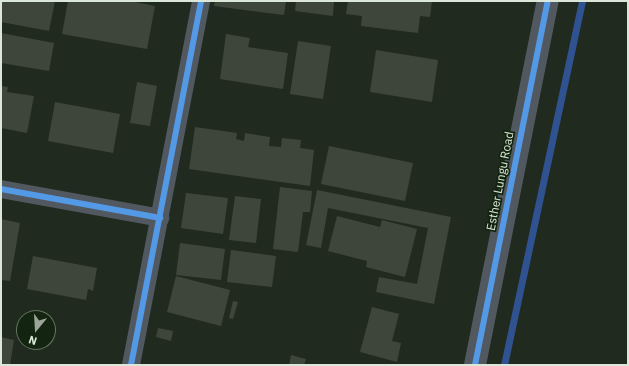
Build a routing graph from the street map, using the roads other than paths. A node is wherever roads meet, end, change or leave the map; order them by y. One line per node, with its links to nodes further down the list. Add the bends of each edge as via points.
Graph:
1 (201, 1): 4 (street)
2 (548, 1): 6 (street, Esther Lungu Road)
3 (1, 189): 4 (street)
4 (160, 218): 5 (street)
5 (131, 365)
6 (474, 365)

